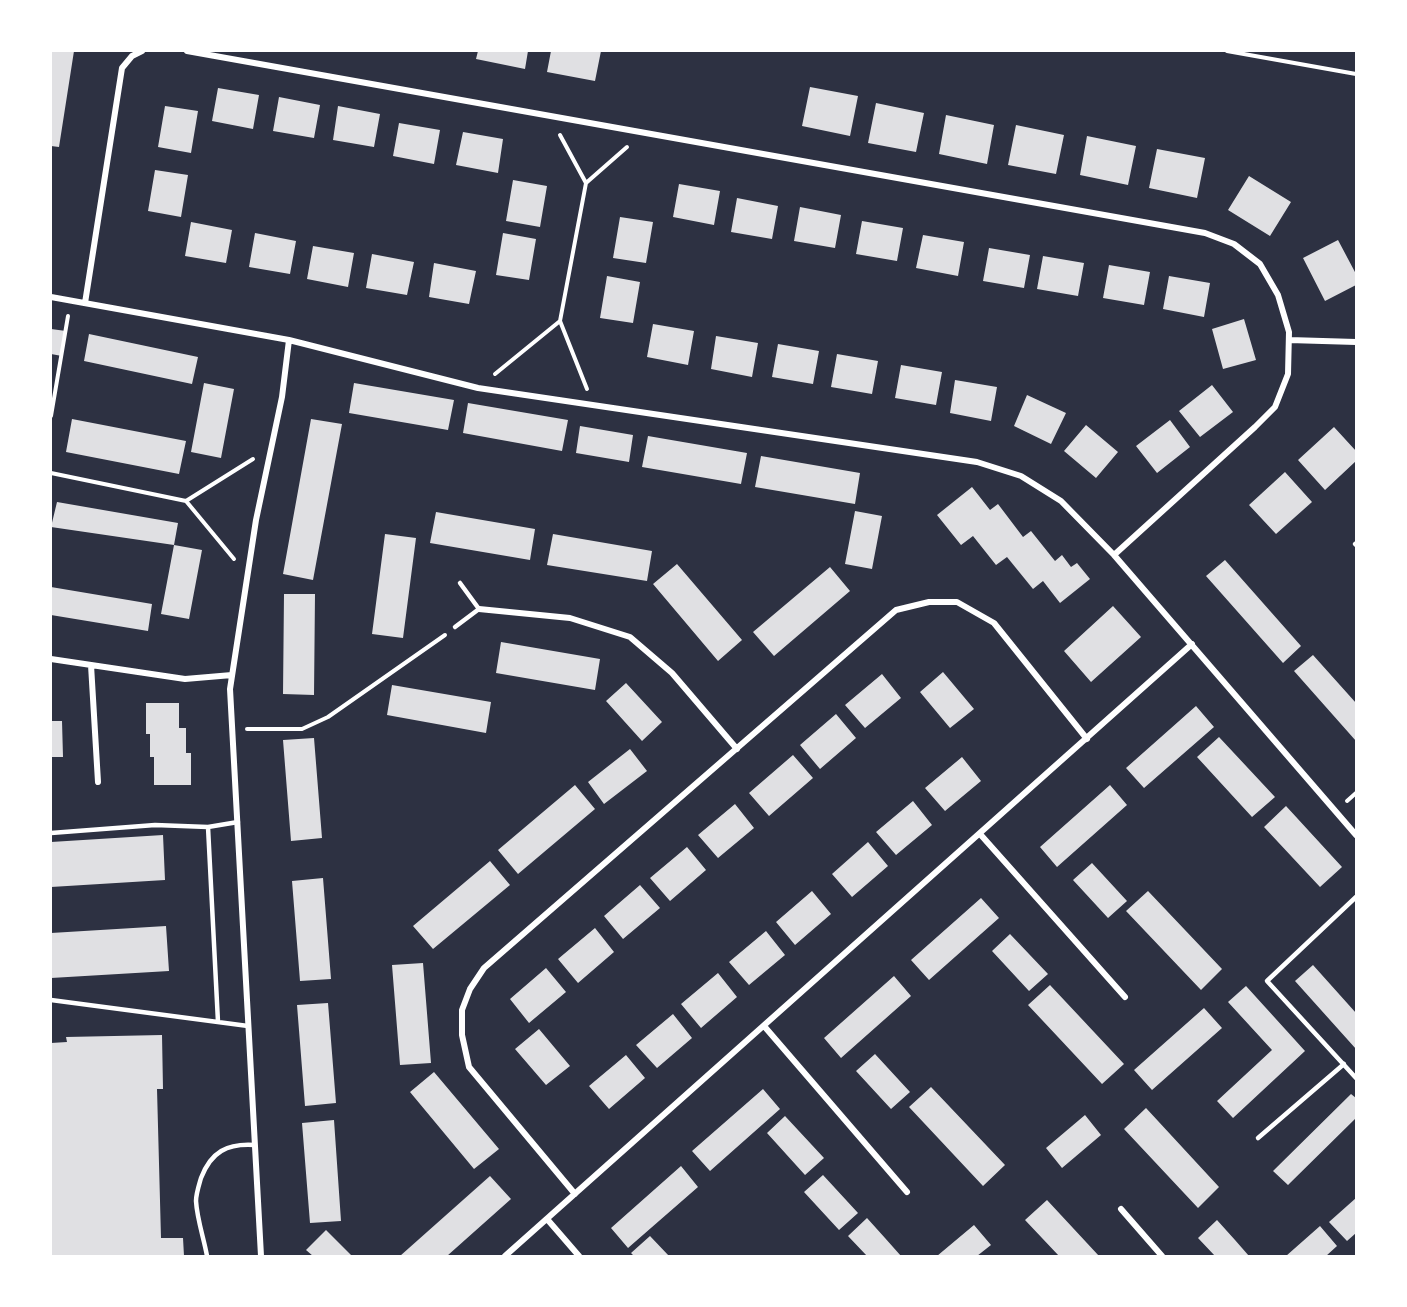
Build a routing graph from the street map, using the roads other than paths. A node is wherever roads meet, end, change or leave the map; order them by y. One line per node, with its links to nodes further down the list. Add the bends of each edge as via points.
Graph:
1 (142, 51): 4 (street, via 122,68)
2 (187, 51): 6 (street, via 1205,233 1234,244 1260,264 1278,295)
3 (51, 297): 4 (street)
4 (85, 303): 5 (street)
5 (290, 340): 8 (street, via 478,388 977,462 1021,476 1061,501); 15 (street)
6 (1289, 340): 7 (street); 8 (street, via 1288,374 1275,407)
7 (1356, 342)
8 (1114, 555): 12 (street)
9 (460, 583): 10 (lane)
10 (479, 609): 11 (lane); 17 (street, via 570,618 630,637 672,673)
11 (455, 627)
12 (1192, 644): 16 (street); 23 (street)
13 (51, 659): 14 (street)
14 (91, 665): 15 (street, via 185,679); 18 (street)
15 (232, 675): 19 (street)
16 (1087, 739): 17 (street, via 993,623 957,602 929,602 896,610); 22 (street)
17 (737, 748): 35 (street, via 484,968 462,1010 462,1035 469,1066)
18 (98, 782)
19 (238, 822): 20 (lane); 28 (street)
20 (208, 827): 21 (lane, via 155,825); 27 (lane)
21 (51, 833)
22 (980, 834): 25 (street); 29 (street)
23 (1356, 835)
24 (1356, 897): 30 (lane, via 1267,981)
25 (1125, 997)
26 (51, 1000): 27 (lane)
27 (218, 1022): 28 (lane)
28 (248, 1026): 33 (street)
29 (764, 1026): 34 (street); 35 (street)
30 (1344, 1065): 31 (lane); 32 (lane)
31 (1356, 1078)
32 (1258, 1138)
33 (255, 1145): 38 (lane, via 225,1148 206,1167 196,1201); 39 (street)
34 (907, 1192)
35 (575, 1194): 37 (street)
36 (1120, 1209): 42 (street)
37 (547, 1219): 40 (street); 41 (street)
38 (207, 1256)
39 (261, 1256)
40 (505, 1256)
41 (579, 1256)
42 (1162, 1256)

